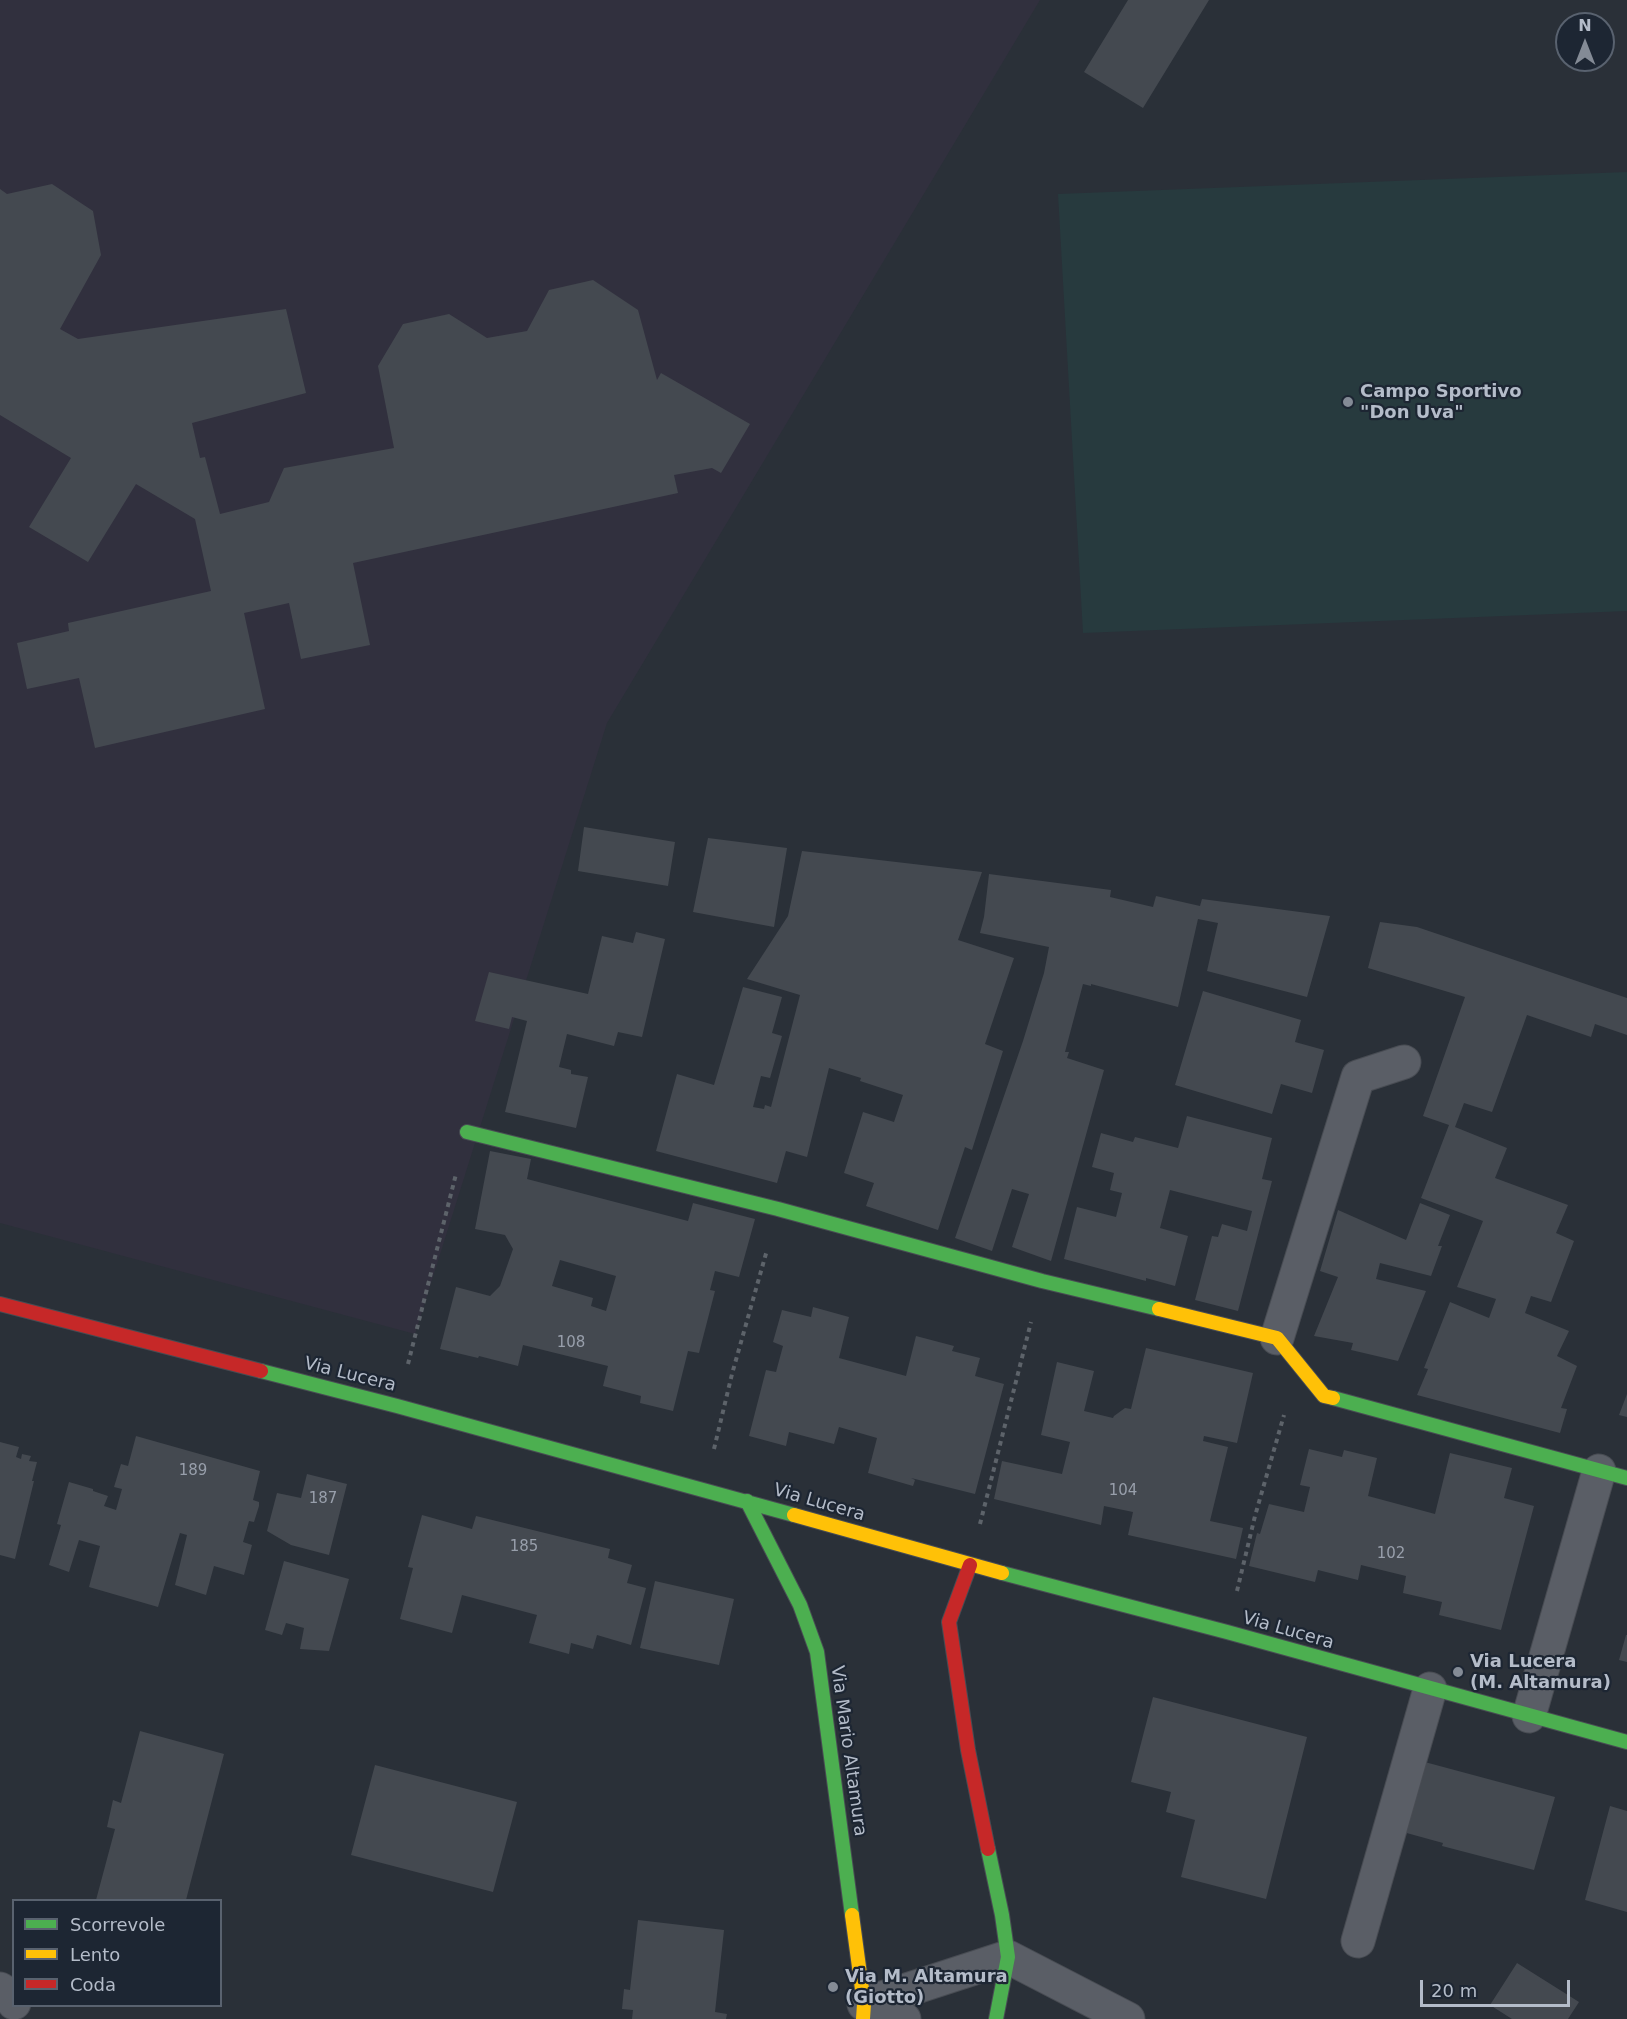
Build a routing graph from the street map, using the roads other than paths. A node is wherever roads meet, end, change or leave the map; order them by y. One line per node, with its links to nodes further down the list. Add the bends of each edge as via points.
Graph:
1 (1404, 1062): 4 (street, via 1358,1077)
2 (467, 1132): 4 (street)
3 (0, 1304): 6 (street, Via Lucera)
4 (1277, 1338): 5 (street, via 1324,1396)
5 (1613, 1474): 9 (street)
6 (747, 1501): 7 (street, Via Lucera); 15 (street, Via Mario Altamura, via 800,1605 817,1652)
7 (970, 1565): 8 (street, Via Lucera); 12 (street, via 949,1622 968,1750)
8 (1430, 1689): 9 (street, Via Lucera); 11 (street)
9 (1529, 1716): 10 (street, Via Lucera)
10 (1627, 1742)
11 (1358, 1941)
12 (1008, 1957): 15 (street); 17 (street); 18 (street)
13 (0, 1989): 14 (street)
14 (12, 2001)
15 (863, 2011): 16 (street)
16 (904, 2019)
17 (996, 2019)
18 (1128, 2019)

